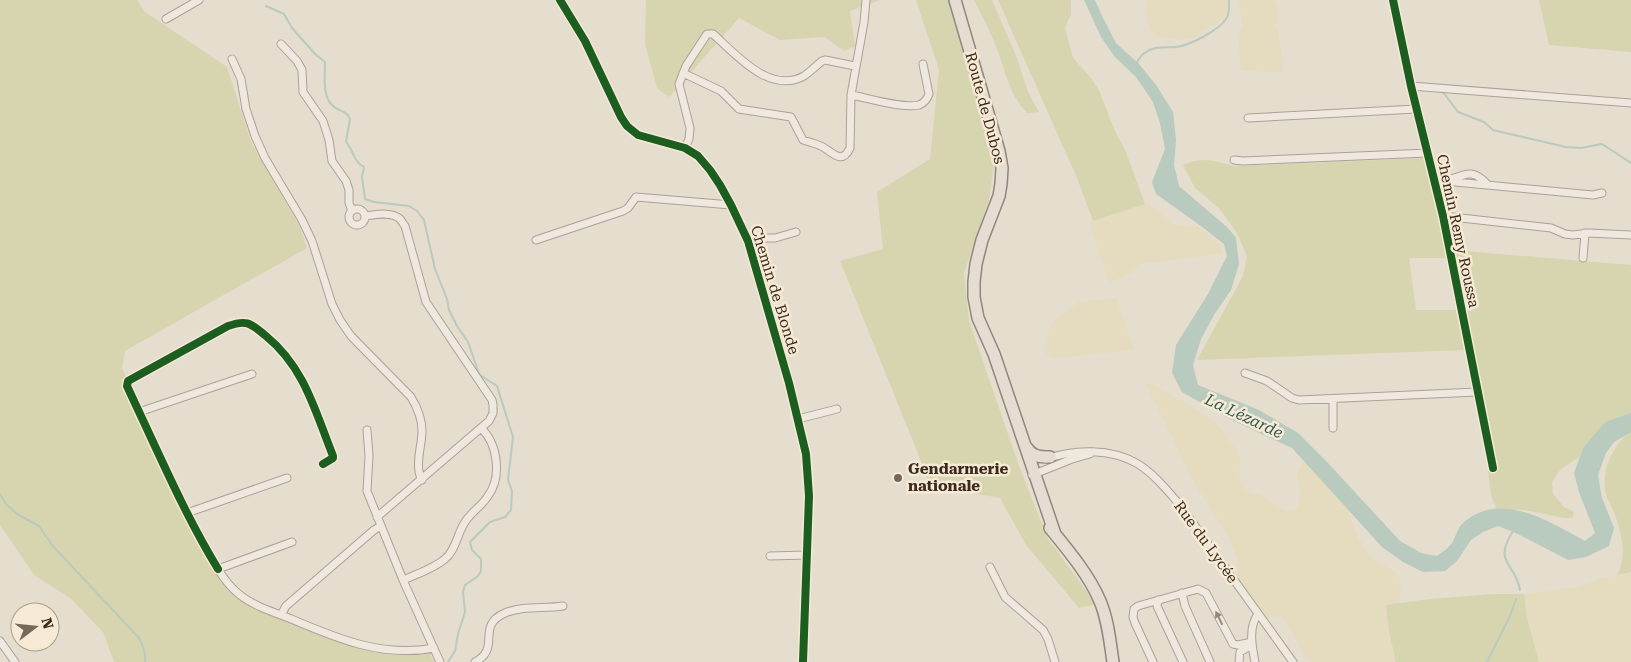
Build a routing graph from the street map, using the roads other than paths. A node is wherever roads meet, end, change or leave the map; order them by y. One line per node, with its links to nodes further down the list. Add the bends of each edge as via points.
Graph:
1 (199, 0): 6 (street)
2 (560, 0): 17 (street, Chemin de Blonde, via 585,41 627,126 638,135)
3 (866, 0): 10 (street)
4 (955, 0): 32 (main road, Route de Dubos, via 1002,168 999,196 982,240 974,282 977,311)
5 (1393, 0): 12 (street, Chemin Remy Roussa)
6 (166, 19)
7 (281, 44): 23 (street, via 302,70 303,92 323,121 332,161 346,181)
8 (232, 58): 50 (street, via 241,79 255,136 312,241 340,320 351,336 411,396 416,406 422,431 419,473)
9 (923, 64): 13 (street, via 930,90 924,103 909,106)
10 (855, 66): 11 (street, via 825,60 803,77 772,78 748,65 710,33 704,37); 13 (street)
11 (683, 73): 13 (street, via 722,90 739,109 792,117 803,140 838,157 846,155 850,148); 17 (street, via 679,89 690,128)
12 (1410, 86): 14 (street); 15 (street, Chemin Remy Roussa)
13 (851, 95)
14 (1631, 103)
15 (1416, 109): 16 (street); 18 (street, Chemin Remy Roussa)
16 (1248, 118)
17 (685, 148): 22 (street, Chemin de Blonde, via 698,156 710,170)
18 (1428, 153): 19 (street); 20 (street, Chemin Remy Roussa)
19 (1234, 160)
20 (1434, 180): 21 (street, via 1447,181 1470,173 1478,175 1488,185 1594,195); 25 (street, Chemin Remy Roussa)
21 (1602, 193)
22 (731, 204): 29 (street, via 636,197 623,211); 30 (street, Chemin de Blonde)
23 (352, 211): 24 (street, via 361,210); 24 (street, via 349,219 354,224 362,223)
24 (365, 216): 40 (street, via 395,216 405,226 426,302 492,400 493,413)
25 (1442, 216): 27 (street, via 1551,228 1573,235); 35 (street, Chemin Remy Roussa)
26 (796, 232): 30 (street)
27 (1586, 233): 28 (street); 31 (street)
28 (1631, 235)
29 (536, 240)
30 (748, 241): 39 (street, Chemin de Blonde)
31 (1583, 258)
32 (984, 333): 43 (main road, Route de Dubos); 48 (main road, Route de Dubos)
33 (1245, 373): 36 (street, via 1267,380 1299,400)
34 (252, 374): 38 (street)
35 (1477, 392): 36 (street); 47 (street, Chemin Remy Roussa)
36 (1333, 398): 41 (street)
37 (836, 409): 39 (street)
38 (139, 412): 46 (street, via 127,386 130,380 228,326 248,323 294,364 334,458); 51 (street)
39 (798, 419): 55 (street, Chemin de Blonde, via 807,469)
40 (481, 428): 50 (street); 59 (street, via 495,452 496,469 488,497 465,521 446,558)
41 (1333, 428)
42 (367, 430): 52 (street, via 367,491)
43 (1026, 448): 45 (main road, via 1031,454); 48 (main road, Route de Dubos)
44 (1095, 452): 45 (street, Rue du Lycée, via 1078,451); 48 (street, Rue du Lycée); 63 (street, Rue du Lycée, via 1137,463 1155,478 1180,505)
45 (1050, 457): 48 (street, Rue du Lycée)
46 (323, 464)
47 (1493, 468)
48 (1031, 470): 73 (main road, Route de Dubos, via 1055,534 1089,579 1100,601 1107,621)
49 (287, 478): 51 (street)
50 (422, 480): 52 (street)
51 (187, 513): 58 (street)
52 (377, 517): 53 (street)
53 (381, 526): 59 (street); 64 (street, via 286,606)
54 (292, 542): 58 (street)
55 (806, 555): 56 (street); 71 (street, Chemin de Blonde)
56 (770, 556)
57 (990, 568): 72 (street, via 1005,597 1043,630)
58 (218, 569): 64 (street, via 242,597)
59 (403, 580): 67 (street)
60 (1182, 593): 61 (street); 66 (street, one-way to 60, via 1232,644 1202,590); 76 (street)
61 (1158, 600): 74 (street, via 1138,606 1133,612); 75 (street, via 1157,606)
62 (563, 606): 70 (street, via 516,610 496,618 488,630 487,652)
63 (1258, 614): 66 (street, via 1253,620); 79 (street, Rue du Lycée)
64 (281, 615): 67 (street, via 366,647 419,652)
65 (0, 641): 68 (street)
66 (1252, 644): 77 (street, via 1240,652); 78 (street)
67 (434, 648): 69 (street)
68 (15, 662)
69 (440, 662)
70 (475, 662)
71 (803, 662)
72 (1055, 662)
73 (1113, 662)
74 (1153, 662)
75 (1183, 662)
76 (1210, 662)
77 (1239, 662)
78 (1255, 662)
79 (1293, 662)

